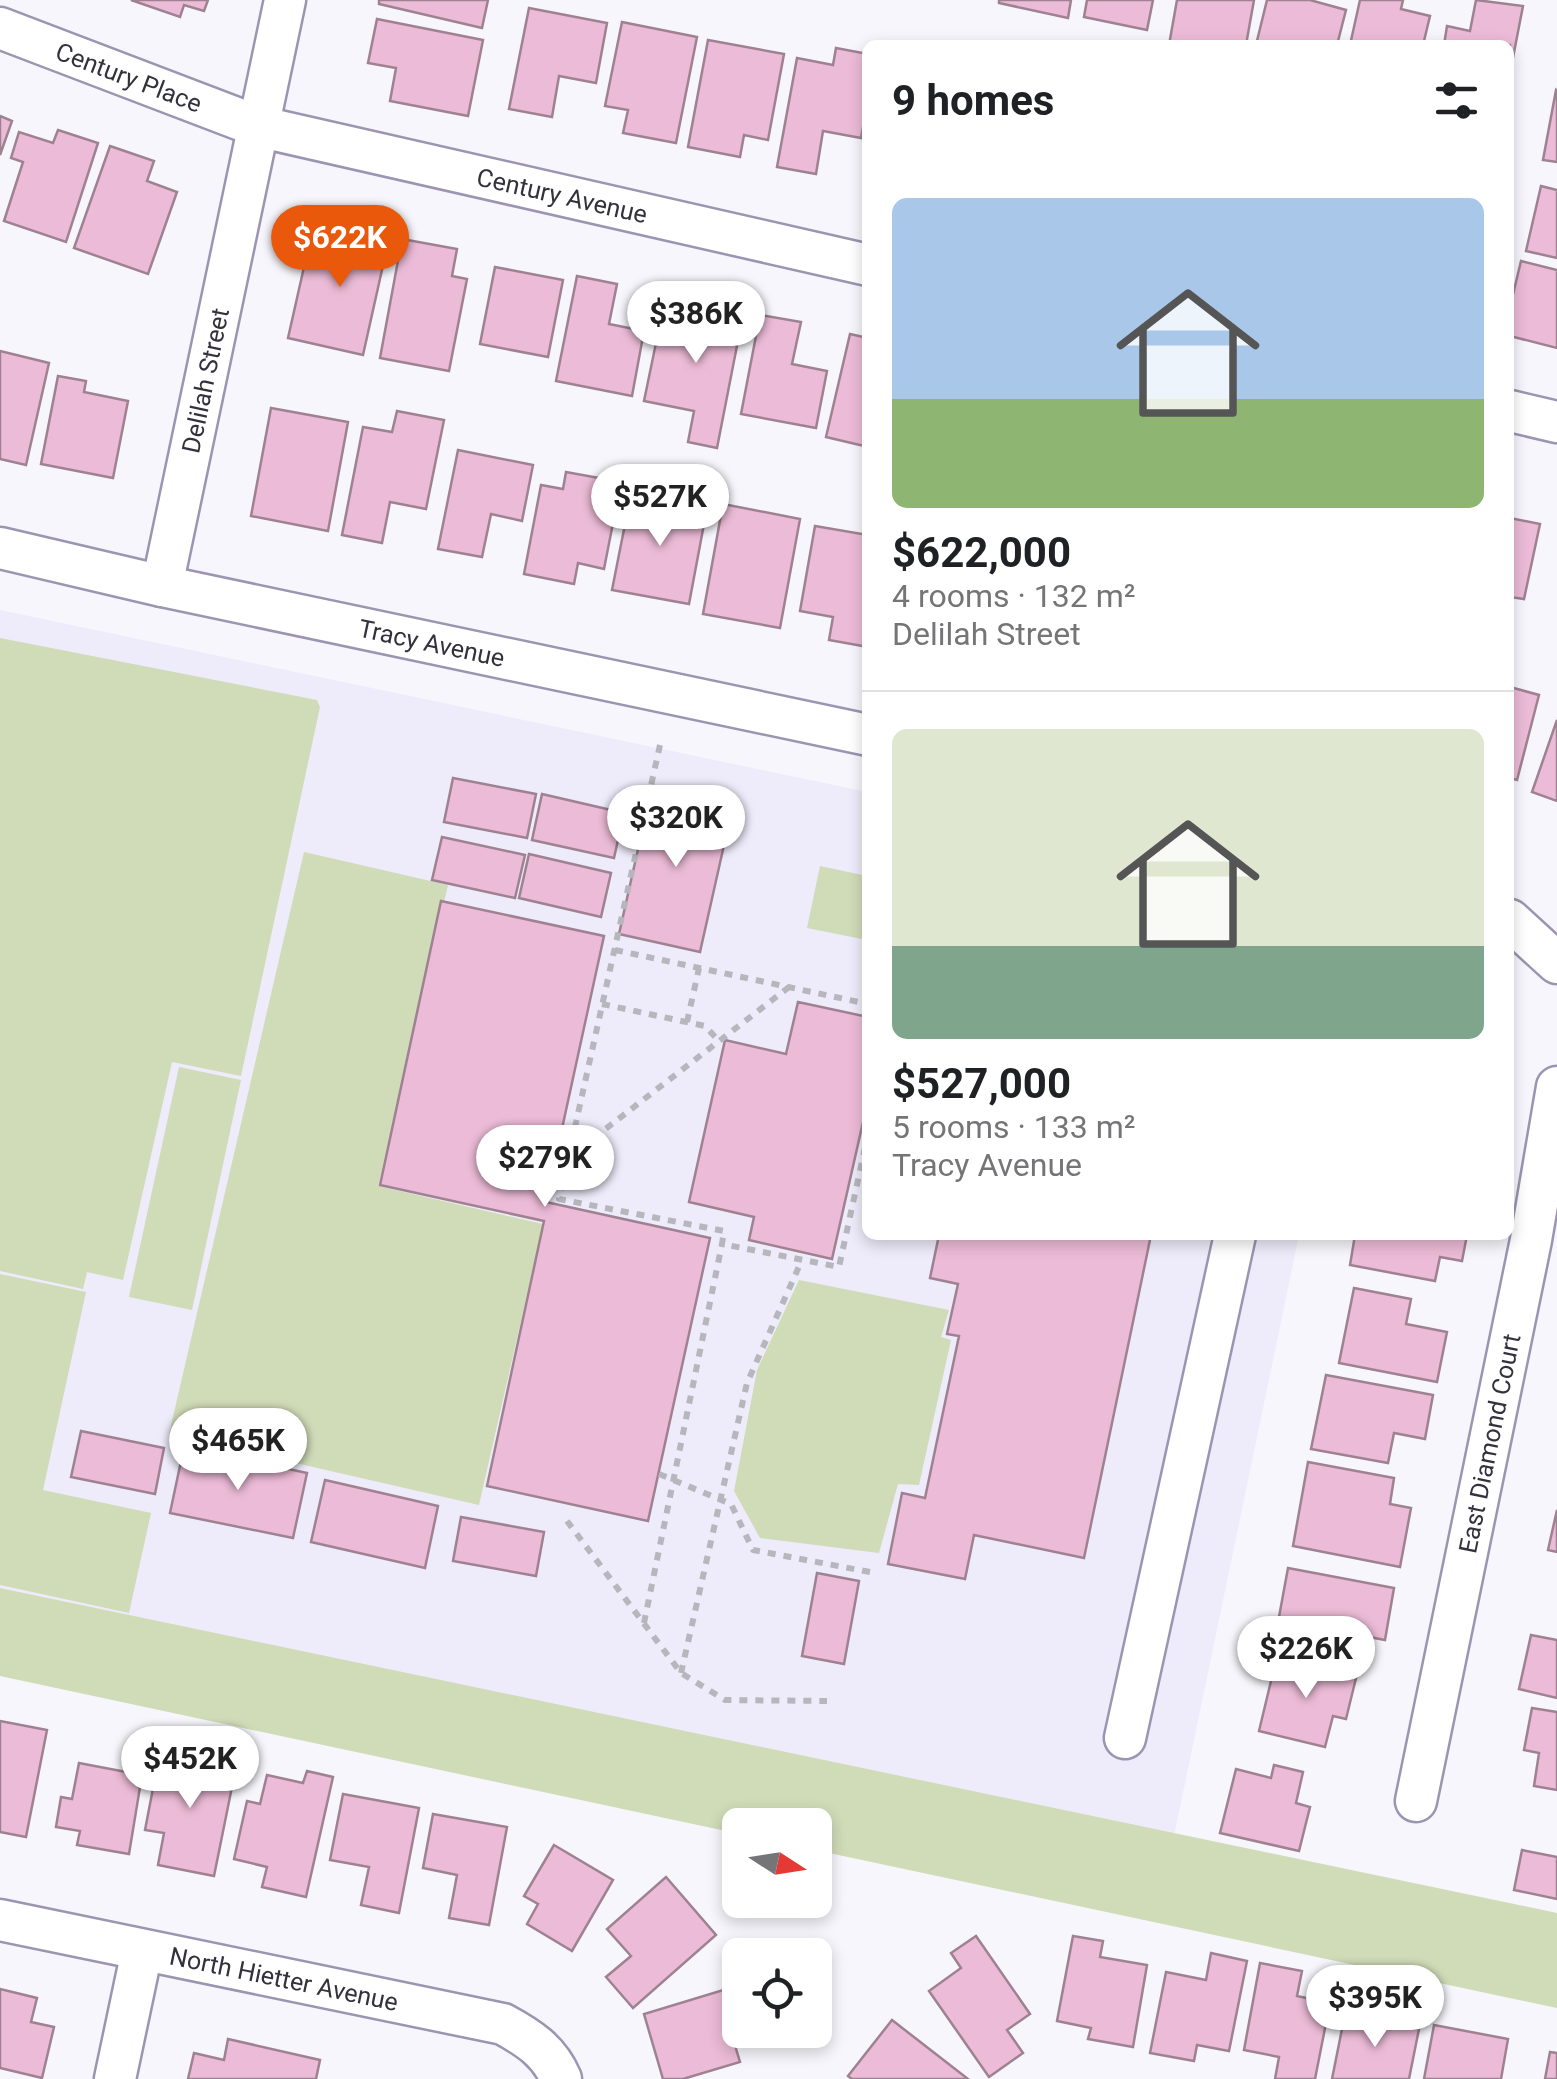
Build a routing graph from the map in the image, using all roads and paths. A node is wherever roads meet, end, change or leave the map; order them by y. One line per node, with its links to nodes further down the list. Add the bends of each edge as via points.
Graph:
1 (285, 0): 3 (street, Delilah Street)
2 (0, 28): 3 (street, Century Place)
3 (257, 126): 4 (street, Century Avenue); 8 (street, Delilah Street)
4 (862, 263)
5 (1514, 412): 6 (street)
6 (1557, 422)
7 (0, 548): 8 (street, Tracy Avenue)
8 (162, 586): 9 (street, Tracy Avenue)
9 (862, 734)
10 (660, 745): 12 (path)
11 (1514, 924): 13 (street)
12 (614, 950): 14 (path); 17 (path)
13 (1557, 963)
14 (699, 968): 15 (path); 18 (path)
15 (789, 988): 16 (path); 19 (path)
16 (862, 1003)
17 (602, 1004): 18 (path); 21 (path)
18 (687, 1022): 19 (path, via 705,1026)
19 (719, 1041): 21 (path)
20 (1557, 1087): 35 (street, East Diamond Court)
21 (568, 1159): 24 (path, via 559,1199 724,1231)
22 (862, 1161): 25 (path, via 839,1268)
23 (1235, 1240): 34 (street)
24 (722, 1244): 25 (path); 27 (path)
25 (801, 1262): 28 (path, via 760,1344)
26 (659, 1474): 27 (path)
27 (672, 1480): 28 (path); 31 (path)
28 (721, 1500): 30 (path, via 731,1504 753,1550); 32 (path)
29 (566, 1521): 31 (path)
30 (875, 1572)
31 (644, 1623): 32 (path)
32 (681, 1672): 33 (path, via 726,1700)
33 (827, 1701)
34 (1125, 1738)
35 (1416, 1801)
36 (0, 1920): 37 (street, North Hietter Avenue)
37 (142, 1950): 38 (street, North Hietter Avenue, via 503,2024 532,2040); 39 (street)
38 (557, 2071)
39 (115, 2079)

